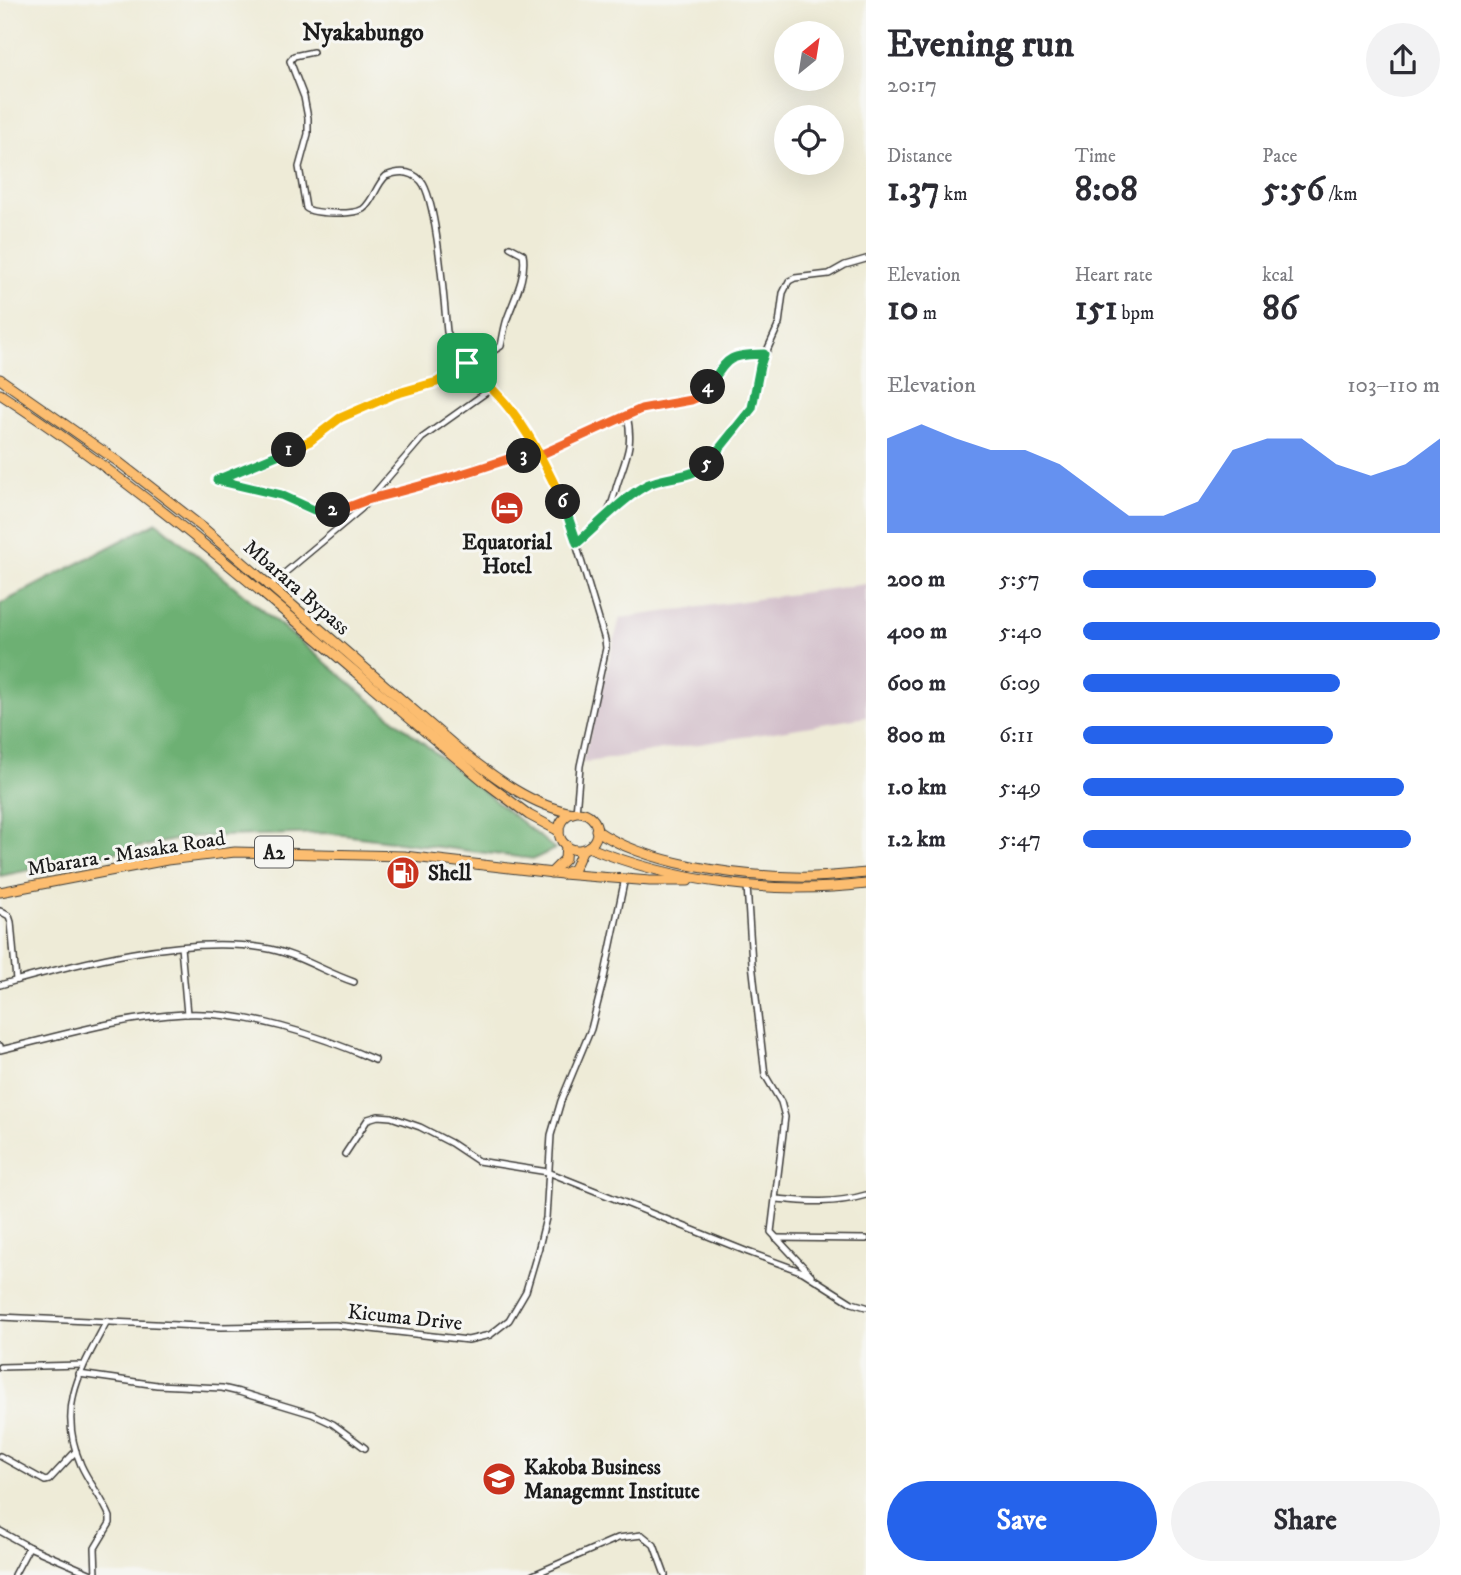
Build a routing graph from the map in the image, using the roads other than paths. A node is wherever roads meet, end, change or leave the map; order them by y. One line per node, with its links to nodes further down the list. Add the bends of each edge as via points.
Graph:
1 (313, 52): 5 (street, via 290,61 309,118 299,167 306,208 313,213 360,211 386,176 404,172 420,179 433,210 447,332)
2 (510, 247): 5 (street, via 523,254 524,262 501,346)
3 (866, 259): 4 (street, via 829,274 789,281 779,324)
4 (764, 354): 9 (street, via 731,358 698,397); 12 (street, via 752,408 712,459 693,473 641,488)
5 (467, 363): 7 (street); 11 (street, via 437,382 369,404 340,418 310,441 217,480 281,495 314,510 344,510)
6 (0, 379): 14 (main road, Mbarara Bypass, via 120,463 202,527)
7 (491, 389): 10 (street); 11 (street, via 422,438)
8 (0, 394): 17 (main road, Mbarara Bypass, via 120,477 485,782)
9 (626, 415): 10 (street); 12 (street, via 631,447 614,502)
10 (540, 455): 11 (street, via 514,457); 13 (street)
11 (371, 498): 14 (street)
12 (601, 523): 13 (street)
13 (577, 543): 15 (street, via 606,648 580,766)
14 (268, 587): 15 (main road, Mbarara Bypass, via 479,765 529,797)
15 (575, 813): 16 (main road, via 591,818); 17 (main road, via 563,820)
16 (596, 830): 19 (main road, via 595,839); 22 (main road, via 636,851 721,871 798,877)
17 (559, 831): 18 (main road)
18 (566, 845): 19 (main road, A2); 21 (main road, via 565,859)
19 (585, 848): 20 (main road, A2); 21 (main road, via 574,869)
20 (652, 868): 24 (main road, A2); 25 (main road)
21 (556, 873): 23 (main road, A2); 28 (main road, Mbarara - Masaka Road / A2, via 404,856 236,852 167,860)
22 (866, 873)
23 (625, 878): 25 (main road, A2); 38 (street, Kicuma Drive, via 590,1029 551,1135)
24 (703, 880): 25 (main road, A2); 27 (main road, A2)
25 (650, 881)
26 (866, 884): 27 (main road, A2)
27 (747, 886): 40 (street, via 765,1075 785,1118)
28 (0, 892)
29 (0, 911): 31 (street, via 11,922)
30 (181, 947): 31 (street); 32 (street, via 263,948 293,955); 34 (street)
31 (16, 980): 33 (street)
32 (354, 982)
33 (0, 985)
34 (187, 1014): 35 (street, via 125,1021 0,1050); 36 (street, via 268,1024)
35 (0, 1046)
36 (374, 1060)
37 (345, 1154): 38 (street, via 368,1119 391,1117 420,1127 478,1161)
38 (548, 1172): 43 (street); 46 (street, Kicuma Drive, via 546,1218 526,1291 509,1320 490,1335 468,1340 335,1325 221,1327)
39 (866, 1195): 40 (street, via 821,1203)
40 (776, 1199): 41 (street, via 771,1232)
41 (776, 1238): 42 (street); 43 (street)
42 (866, 1239)
43 (813, 1277): 44 (street)
44 (866, 1307)
45 (0, 1317): 46 (street, Kicuma Drive)
46 (107, 1321): 47 (street)
47 (83, 1365): 48 (street); 49 (street)
48 (0, 1367)
49 (79, 1374): 50 (street, via 239,1392 323,1419); 51 (street, via 70,1408)
50 (365, 1448)
51 (76, 1451): 52 (street, via 45,1481); 56 (street, via 110,1517 94,1548)
52 (0, 1456)
53 (0, 1531): 54 (street)
54 (29, 1547): 55 (street); 56 (street)
55 (13, 1575)
56 (95, 1575)
57 (533, 1575): 58 (street, via 618,1538 642,1535 654,1545)
58 (665, 1575)

